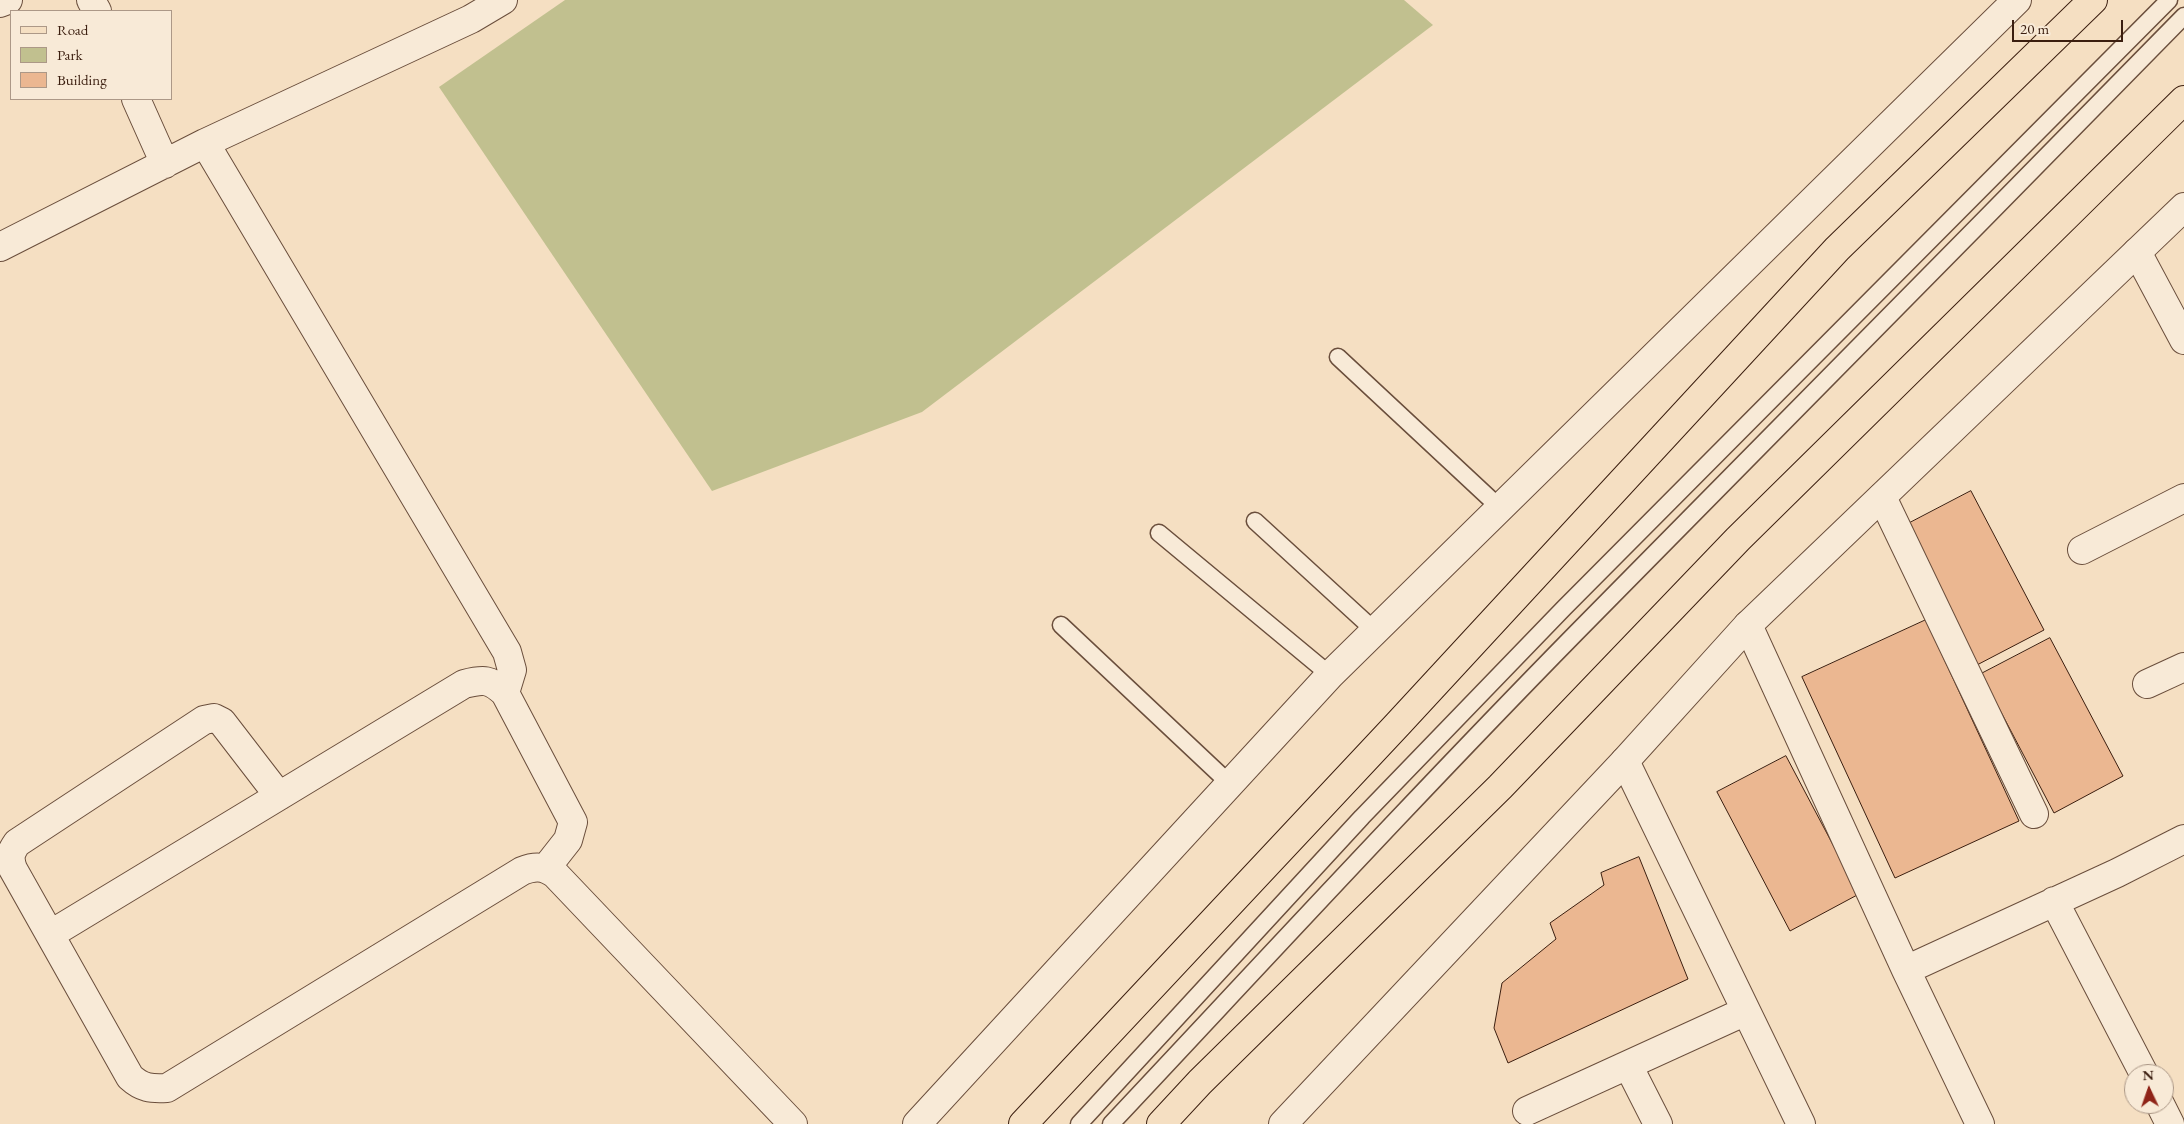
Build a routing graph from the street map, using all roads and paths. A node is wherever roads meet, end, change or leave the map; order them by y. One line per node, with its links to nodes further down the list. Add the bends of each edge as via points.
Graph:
1 (8, 0): 6 (street)
2 (503, 0): 10 (street, via 471,19)
3 (2017, 0): 19 (street)
4 (2093, 0): 45 (main road, via 1837,249)
5 (2169, 0): 46 (lane, via 1550,622 1362,817)
6 (0, 4)
7 (2184, 16): 47 (lane, via 1573,636)
8 (136, 100): 11 (street)
9 (2184, 100): 48 (main road, via 1738,539 1500,787)
10 (205, 143): 11 (street); 29 (street, via 507,652 512,670)
11 (165, 164): 13 (street)
12 (2184, 207): 14 (street)
13 (0, 247)
14 (2138, 252): 15 (street); 17 (street)
15 (2184, 340)
16 (1338, 357): 19 (lane)
17 (1882, 497): 24 (street); 33 (street)
18 (2184, 498): 22 (street)
19 (1500, 508): 25 (street)
20 (1255, 521): 25 (lane)
21 (1159, 533): 27 (lane)
22 (2082, 550)
23 (1061, 625): 31 (lane)
24 (1748, 625): 30 (street); 38 (street)
25 (1375, 631): 27 (street)
26 (2184, 667): 28 (street)
27 (1330, 675): 31 (street)
28 (2147, 684)
29 (505, 693): 32 (street, via 494,682 480,680 464,684); 35 (street, via 573,822 568,840)
30 (1625, 761): 39 (street); 49 (street)
31 (1230, 784): 44 (street)
32 (280, 796): 37 (street); 37 (street, via 222,722 214,718 204,720 14,847 9,859 13,869)
33 (2034, 814)
34 (2184, 839): 36 (street)
35 (546, 868): 37 (street, via 534,866 522,871 167,1088 140,1086 130,1077); 43 (street)
36 (2054, 901): 38 (street); 40 (street)
37 (51, 934)
38 (1906, 970): 52 (street)
39 (1746, 1011): 41 (street); 51 (street)
40 (2139, 1064)
41 (1628, 1065): 42 (street); 50 (street)
42 (1527, 1111)
43 (793, 1124)
44 (917, 1124)
45 (1023, 1124)
46 (1080, 1124)
47 (1111, 1124)
48 (1161, 1124)
49 (1283, 1124)
50 (1658, 1124)
51 (1801, 1124)
52 (1980, 1124)

